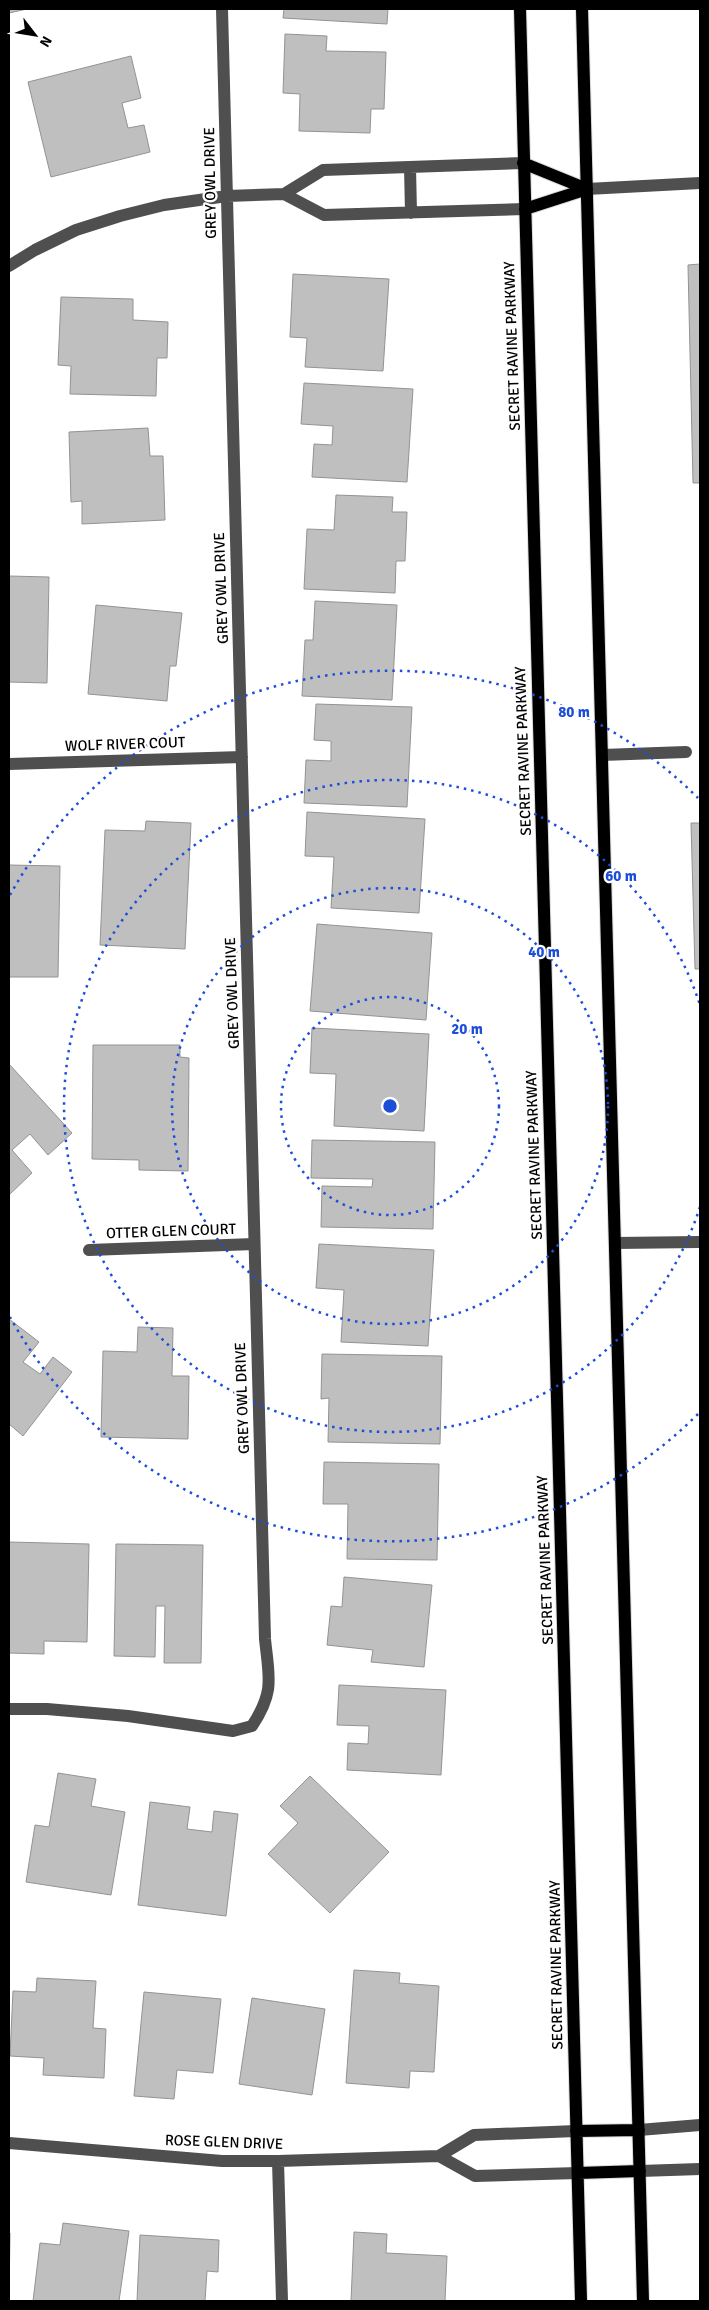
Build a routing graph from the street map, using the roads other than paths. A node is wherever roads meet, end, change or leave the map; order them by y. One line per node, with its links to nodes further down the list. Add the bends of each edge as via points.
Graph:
1 (222, 9): 9 (street, GREY OWL DRIVE)
2 (520, 9): 4 (main road, SECRET RAVINE PARKWAY)
3 (582, 9): 7 (main road)
4 (523, 164): 5 (street); 7 (main road); 10 (main road, SECRET RAVINE PARKWAY)
5 (410, 167): 8 (street, via 323,170); 11 (street)
6 (700, 183): 7 (street)
7 (587, 189): 10 (main road); 14 (main road)
8 (284, 194): 9 (street); 11 (street, via 324,215)
9 (226, 196): 12 (street, via 164,205 76,230); 15 (street, GREY OWL DRIVE)
10 (525, 209): 11 (street); 24 (main road, SECRET RAVINE PARKWAY)
11 (411, 213)
12 (9, 266)
13 (686, 752): 14 (street)
14 (602, 755): 18 (main road)
15 (242, 757): 16 (street, WOLF RIVER COUT); 19 (street, GREY OWL DRIVE)
16 (9, 764)
17 (700, 1242): 18 (street)
18 (615, 1243): 23 (main road)
19 (254, 1244): 20 (street, OTTER GLEN COURT); 21 (street, GREY OWL DRIVE, via 265,1639 270,1684 264,1707 252,1726 232,1731 128,1716)
20 (89, 1250)
21 (9, 1709)
22 (700, 2125): 23 (street)
23 (639, 2130): 24 (main road); 29 (main road)
24 (576, 2131): 26 (street, ROSE GLEN DRIVE, via 474,2135); 30 (main road, SECRET RAVINE PARKWAY)
25 (9, 2143): 27 (street, ROSE GLEN DRIVE, via 222,2162)
26 (439, 2156): 27 (street, ROSE GLEN DRIVE); 30 (street, via 475,2176)
27 (278, 2161): 31 (street)
28 (700, 2169): 29 (street)
29 (640, 2171): 30 (main road); 33 (main road)
30 (578, 2172): 32 (main road, SECRET RAVINE PARKWAY)
31 (282, 2301)
32 (581, 2301)
33 (644, 2301)

